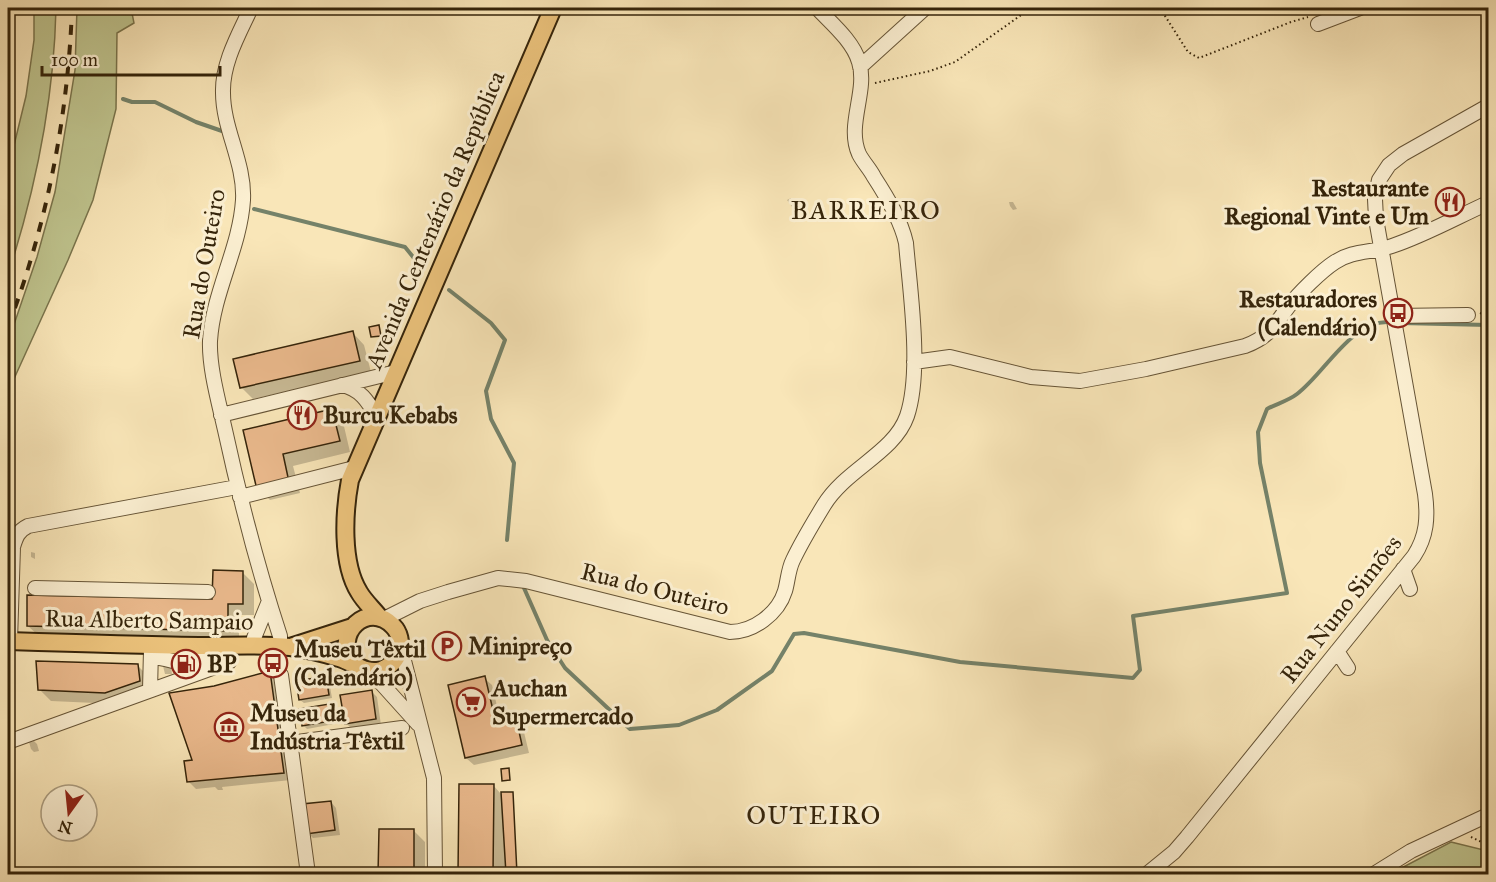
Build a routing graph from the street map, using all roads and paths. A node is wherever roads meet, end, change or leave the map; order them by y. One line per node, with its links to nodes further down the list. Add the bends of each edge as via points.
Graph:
1 (251, 8): 19 (street, Rua do Outeiro, via 224,77 224,108 243,198 238,231 211,328 211,357)
2 (553, 8): 17 (main road, Avenida Centenário da República)
3 (817, 8): 9 (street, Rua do Outeiro, via 853,49)
4 (925, 8): 9 (street)
5 (1031, 8): 10 (path, via 955,62 879,84)
6 (1160, 8): 8 (path, via 1188,52 1199,58 1291,22 1316,17)
7 (1360, 8): 8 (street)
8 (1321, 23)
9 (860, 67): 10 (street, Rua do Outeiro)
10 (861, 83): 16 (street, Rua do Outeiro, via 856,144 903,231)
11 (1488, 106): 13 (street, Rua Nuno Simões, via 1395,159 1383,172 1375,199)
12 (1488, 203): 13 (street)
13 (1381, 249): 15 (street, Rua Nuno Simões); 16 (street, via 1353,252 1333,263 1289,306 1268,334 1245,346 1080,381 1031,377 950,357)
14 (1468, 315): 15 (street)
15 (1394, 316): 23 (street, Rua Nuno Simões, via 1427,515 1423,540)
16 (914, 362): 29 (street, Rua do Outeiro, via 910,405 897,436 834,491 793,560 780,603 748,630 720,631 512,579 498,578)
17 (396, 372): 18 (street); 20 (main road, Avenida Centenário da República)
18 (342, 385): 19 (street); 20 (street, via 363,395)
19 (221, 415): 22 (street, Rua do Outeiro)
20 (376, 416): 21 (main road, Avenida Centenário da República)
21 (354, 468): 22 (street); 26 (main road, Avenida Centenário da República, via 345,529)
22 (238, 492): 28 (street, Rua do Outeiro); 33 (street, via 21,529 13,547)
23 (1403, 569): 25 (street); 37 (street, Rua Nuno Simões)
24 (36, 588): 27 (street)
25 (1410, 589)
26 (358, 591): 30 (main road, Avenida Centenário da República); 31 (main road, Avenida Centenário da República)
27 (208, 592)
28 (268, 601): 34 (street); 35 (street, Rua do Outeiro)
29 (420, 601): 30 (street, Rua do Outeiro); 32 (street, via 401,624)
30 (382, 619): 31 (main road, Rua Alberto Sampaio, via 367,618); 32 (main road, Rua Alberto Sampaio, via 395,628)
31 (354, 625): 35 (main road, Rua Alberto Sampaio); 39 (main road, via 346,642 349,657)
32 (399, 639): 39 (main road, via 395,660 389,666 381,670); 44 (street, Rua Alberto Sampaio)
33 (9, 641): 36 (main road, Rua Alberto Sampaio)
34 (253, 646): 35 (main road, Rua Alberto Sampaio); 36 (main road, Rua Alberto Sampaio)
35 (285, 647): 39 (main road, Rua Alberto Sampaio, via 339,658)
36 (151, 651): 42 (street)
37 (1337, 651): 40 (street); 52 (street, Rua Nuno Simões, via 1187,837)
38 (229, 662): 42 (street)
39 (359, 667): 44 (street, Rua Alberto Sampaio, via 400,702)
40 (1348, 668)
41 (281, 675): 46 (street)
42 (150, 690): 45 (street)
43 (402, 728): 46 (street)
44 (422, 729): 51 (street, Rua Alberto Sampaio, via 434,778)
45 (8, 742)
46 (290, 743): 50 (street)
47 (1488, 815): 48 (street)
48 (1458, 831): 49 (path); 53 (street, via 1411,851)
49 (1488, 845)
50 (308, 874)
51 (435, 874)
52 (1147, 874)
53 (1374, 874)

